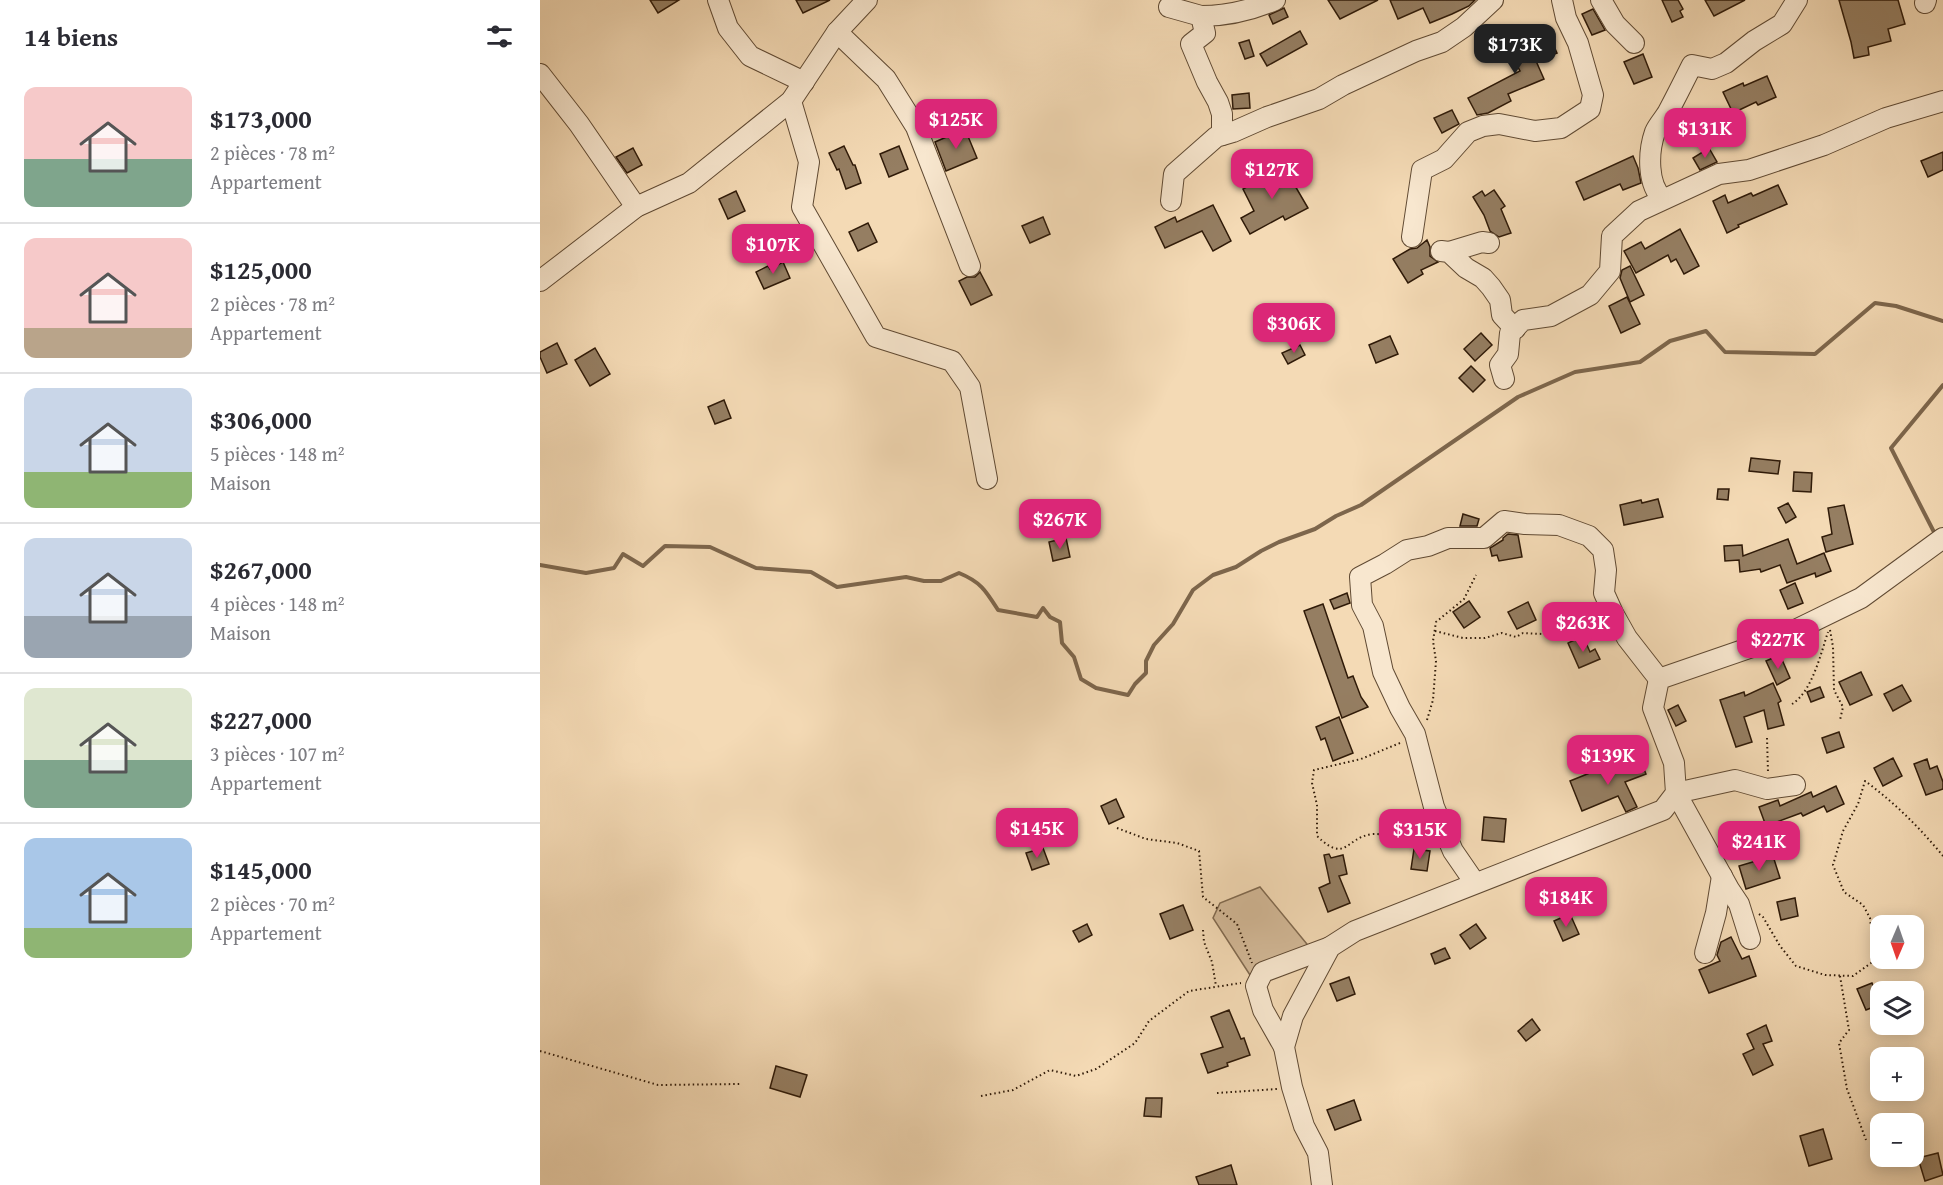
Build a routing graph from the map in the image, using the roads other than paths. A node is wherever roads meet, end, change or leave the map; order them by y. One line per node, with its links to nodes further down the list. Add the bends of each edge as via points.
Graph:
1 (718, 0): 13 (street, via 728,28 750,56)
2 (1275, 0): 9 (street, via 1219,16)
3 (1493, 0): 16 (street, via 1442,42 1319,99)
4 (1562, 0): 20 (street, via 1593,95 1590,109 1561,128 1536,131 1499,124 1468,132 1444,159 1422,170)
5 (1601, 0): 11 (street, via 1615,24)
6 (1797, 0): 17 (street, via 1782,24 1726,63 1712,69 1692,65 1653,140 1650,176 1656,194)
7 (864, 1): 10 (street)
8 (1169, 8): 9 (street)
9 (1201, 16): 16 (street, via 1205,33 1191,44 1218,102)
10 (837, 32): 13 (street); 22 (street, via 886,80 916,128)
11 (1634, 43)
12 (540, 75): 19 (street)
13 (804, 82): 14 (street)
14 (791, 101): 19 (street, via 689,183); 26 (street, via 809,162 802,207 876,337 952,361 970,387)
15 (1943, 101): 17 (street, via 1886,118 1824,145 1749,170 1719,174)
16 (1222, 135): 18 (street, via 1174,174)
17 (1663, 199): 24 (street, via 1635,214 1612,236 1610,272 1590,295 1551,316 1523,320)
18 (1171, 201)
19 (636, 207): 23 (street)
20 (1412, 237)
21 (1489, 243): 24 (street, via 1445,252 1483,278 1500,300 1502,315)
22 (970, 266)
23 (540, 280)
24 (1515, 329): 25 (street, via 1510,333 1508,354 1500,365)
25 (1504, 379)
26 (987, 479)
27 (1939, 541): 28 (street, via 1861,598 1781,637)
28 (1659, 679): 30 (street, via 1653,708 1674,763); 32 (street, via 1627,638 1604,593 1603,550 1589,536 1559,525 1504,521 1484,538 1448,538 1407,550 1360,577 1362,605 1372,626 1383,672 1415,734 1434,807 1453,851)
29 (1795, 785): 30 (street, via 1767,789 1735,780)
30 (1676, 793): 31 (street); 32 (street, via 1663,810)
31 (1722, 876): 33 (street, via 1740,904); 35 (street)
32 (1475, 883): 34 (street, via 1355,931)
33 (1750, 939)
34 (1330, 947): 36 (street, via 1293,1016); 36 (street, via 1261,977 1256,986 1263,1010)
35 (1705, 953)
36 (1284, 1047): 37 (street, via 1304,1126 1318,1153)
37 (1322, 1185)

